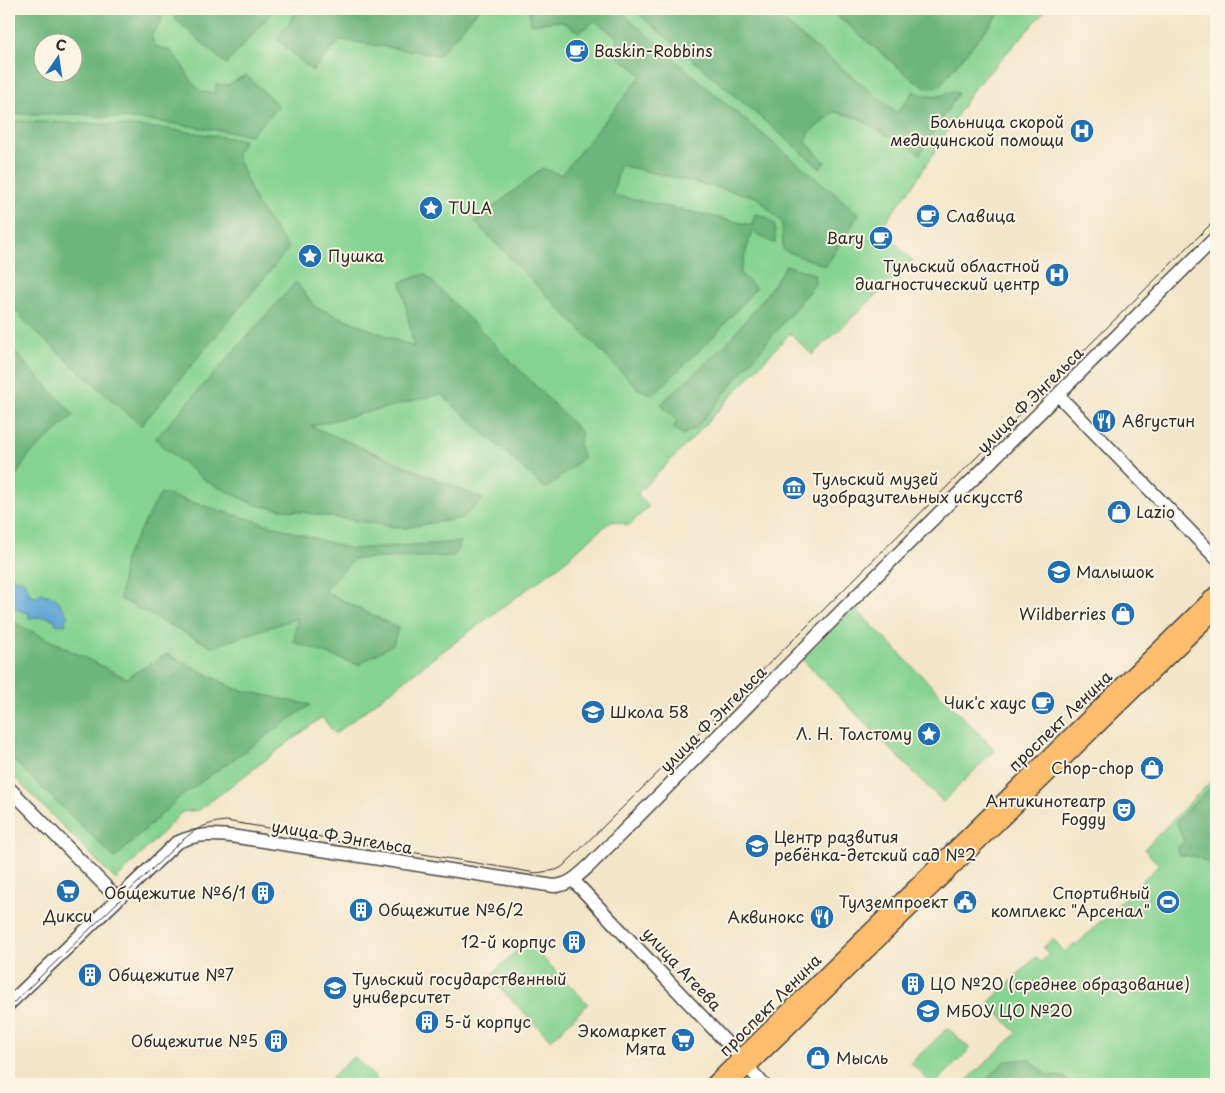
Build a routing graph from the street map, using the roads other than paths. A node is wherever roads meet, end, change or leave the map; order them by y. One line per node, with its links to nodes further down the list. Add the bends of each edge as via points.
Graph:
1 (1216, 236): 2 (street, улица Ф.Энгельса)
2 (1058, 395): 3 (street); 7 (street, улица Ф.Энгельса)
3 (1216, 558)
4 (1216, 594): 10 (main road, проспект Ленина)
5 (1216, 610): 10 (main road, проспект Ленина)
6 (9, 788): 8 (street)
7 (573, 880): 8 (street, улица Ф.Энгельса, via 554,886 212,834 176,843); 10 (street, улица Агеева)
8 (118, 899): 9 (street, улица Ф.Энгельса)
9 (9, 1004)
10 (744, 1062): 11 (main road, проспект Ленина); 12 (main road, проспект Ленина); 13 (street, улица Агеева)
11 (714, 1084)
12 (730, 1084)
13 (763, 1084)

